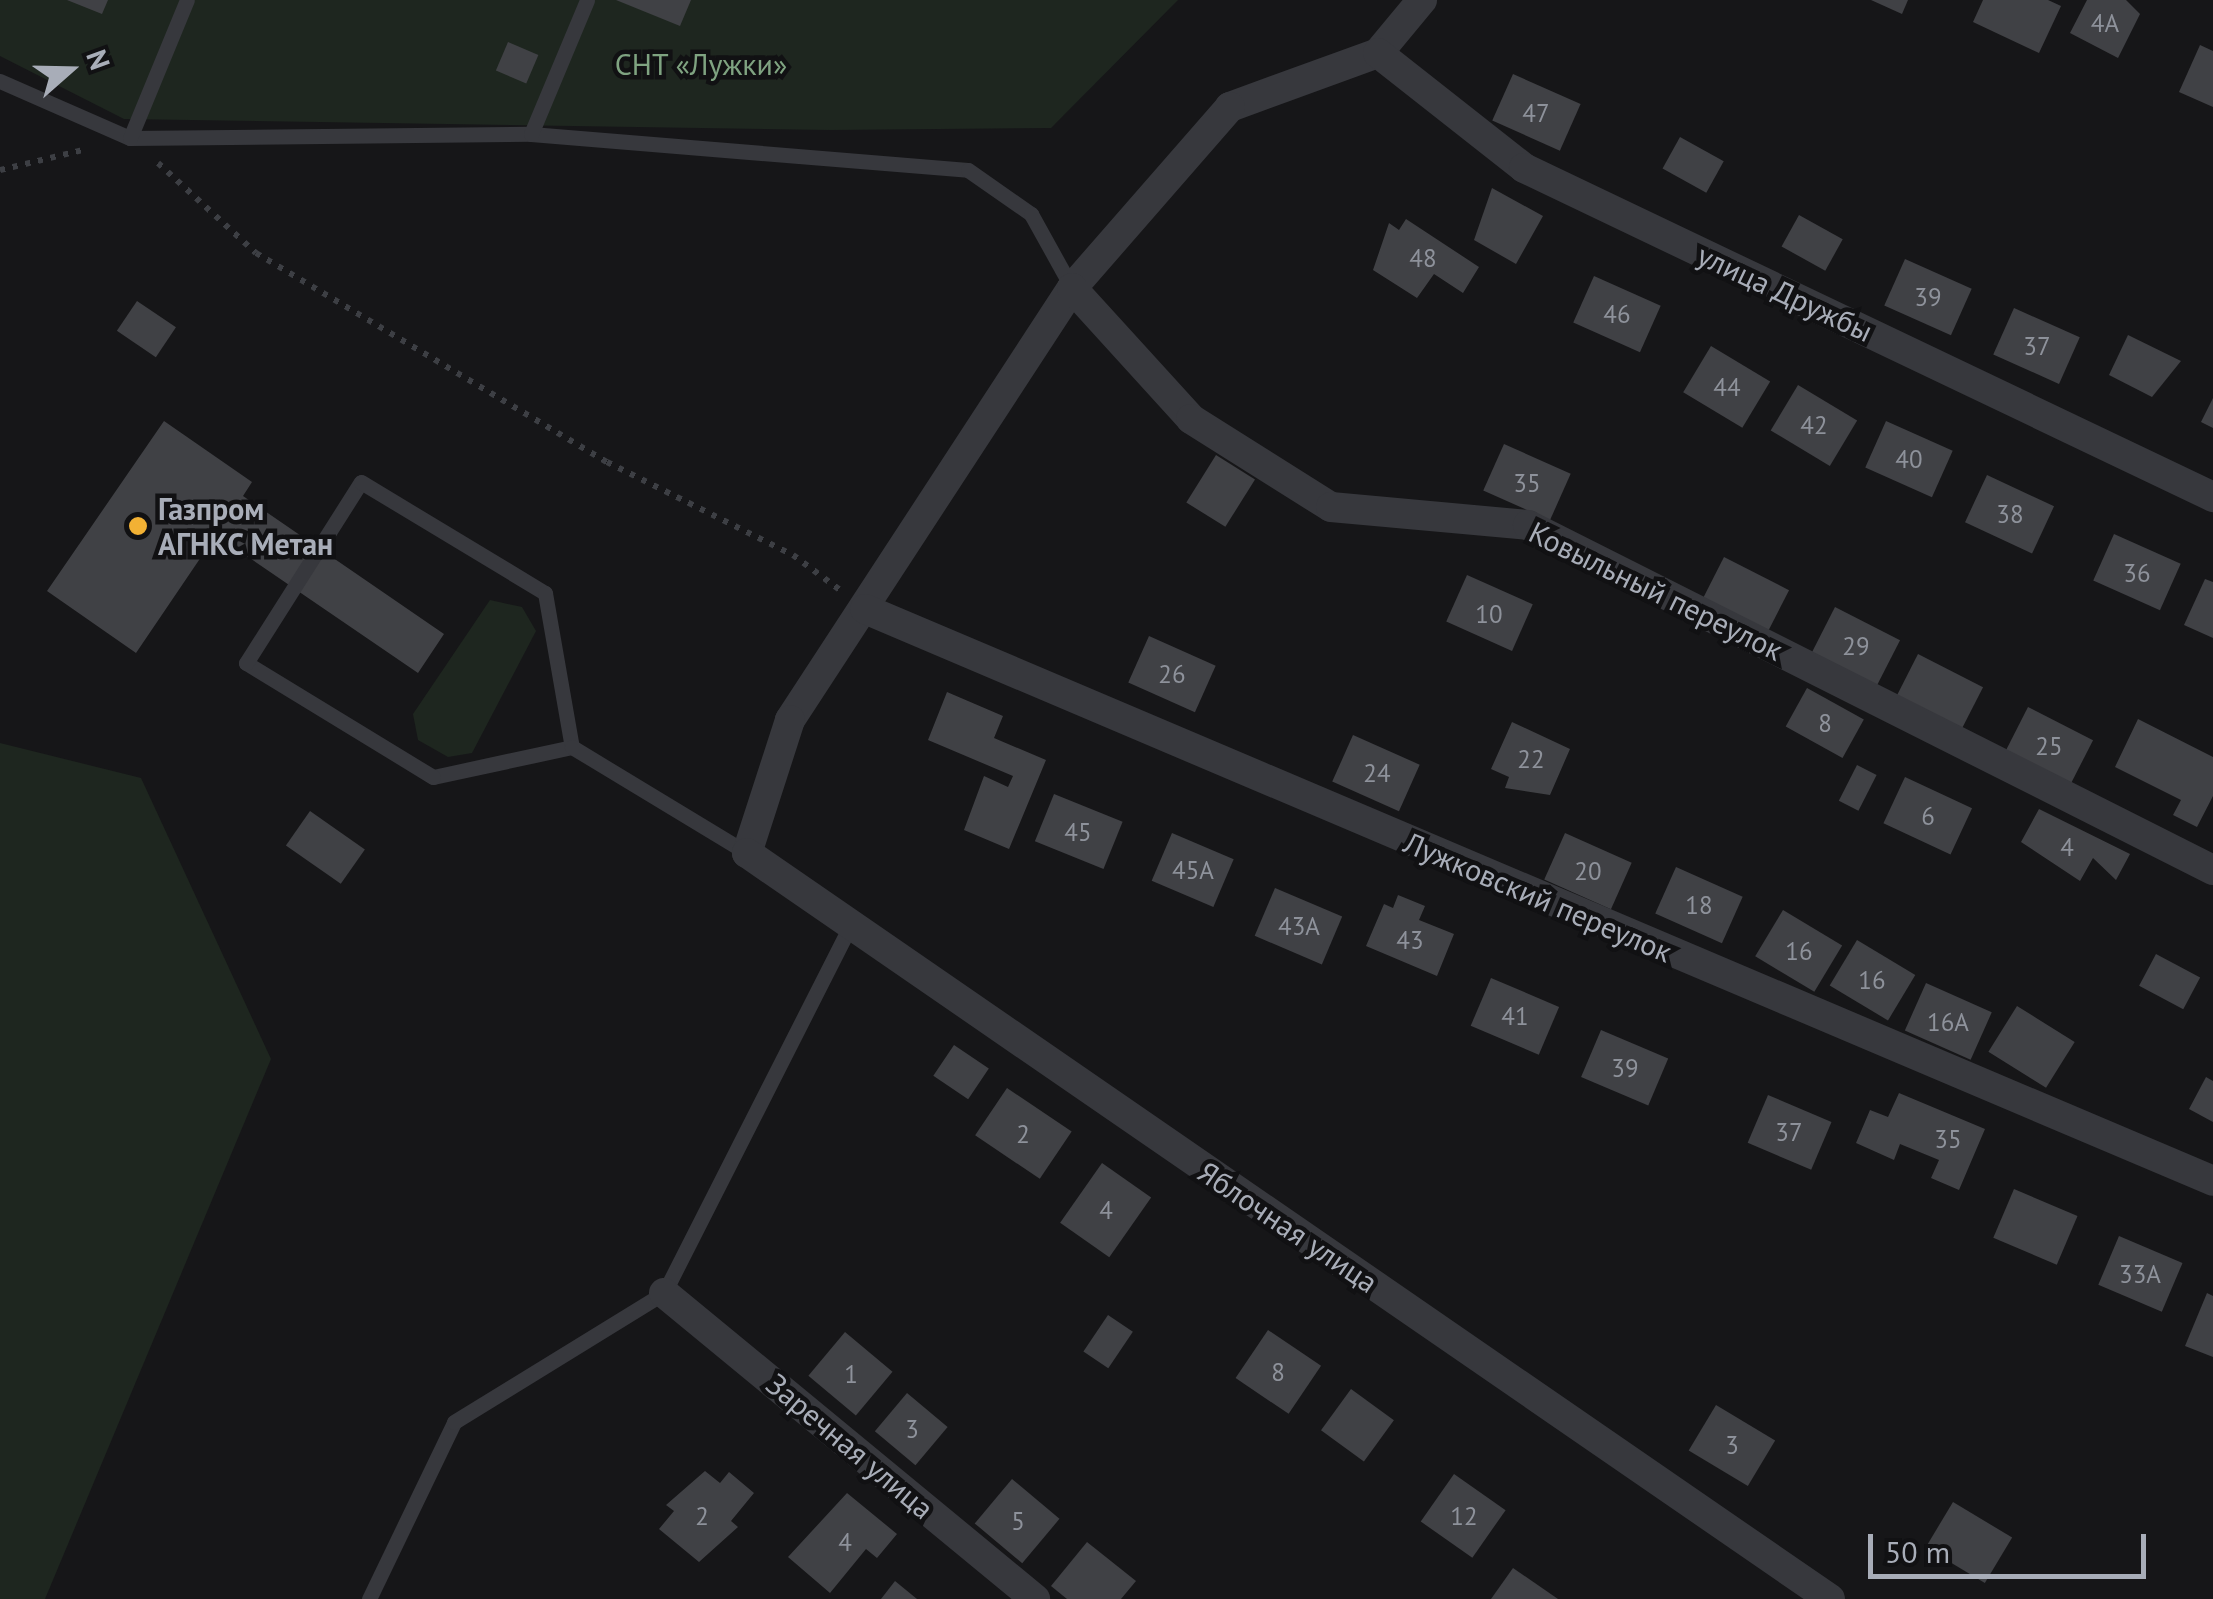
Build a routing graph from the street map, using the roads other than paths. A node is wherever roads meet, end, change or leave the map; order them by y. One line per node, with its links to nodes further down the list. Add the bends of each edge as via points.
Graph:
1 (186, 0): 7 (lane)
2 (587, 0): 6 (lane)
3 (1422, 0): 4 (street)
4 (1378, 53): 8 (street, via 1230,107); 9 (street, улица Дружбы, via 1524,168)
5 (0, 82): 7 (lane)
6 (531, 134): 7 (lane); 8 (lane, via 968,170 1030,214)
7 (130, 138)
8 (1072, 288): 10 (street); 13 (street, Ковыльный переулок, via 1192,419 1331,507 1528,525)
9 (2213, 497)
10 (865, 609): 12 (street, via 790,720); 15 (street, Лужковский переулок)
11 (572, 746): 11 (lane, via 545,594 361,482 246,663 433,777); 12 (lane)
12 (747, 853): 14 (street, Яблочная улица)
13 (2213, 870)
14 (850, 926): 16 (lane); 19 (street, Яблочная улица)
15 (2213, 1181)
16 (664, 1293): 17 (lane, via 454,1422); 18 (street, Заречная улица)
17 (368, 1599)
18 (1035, 1599)
19 (1830, 1599)

